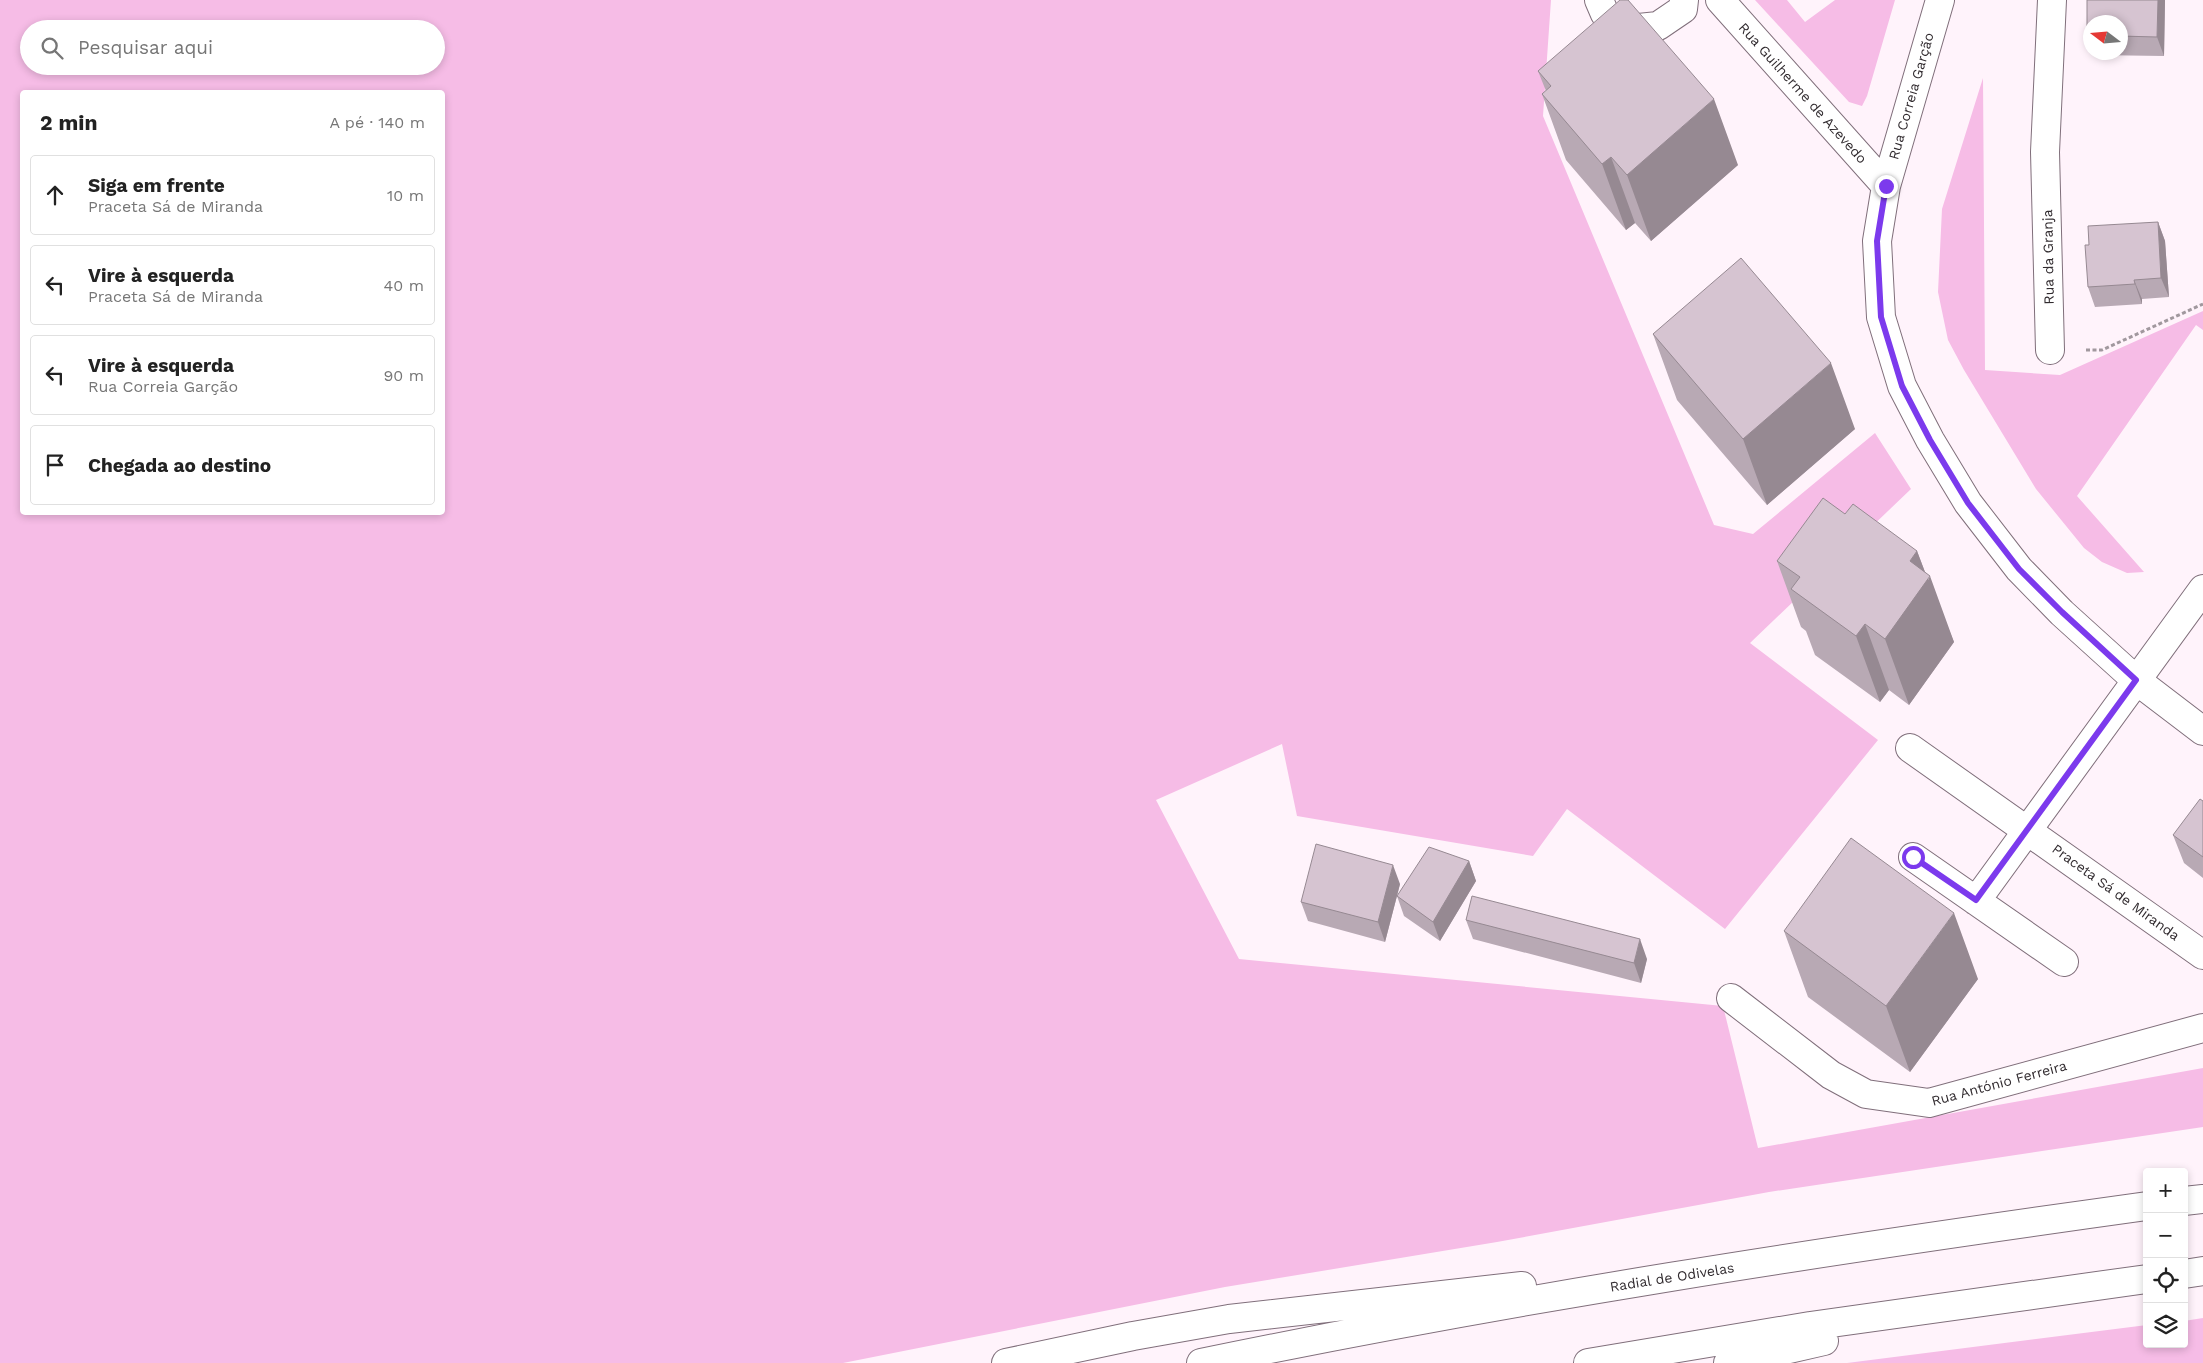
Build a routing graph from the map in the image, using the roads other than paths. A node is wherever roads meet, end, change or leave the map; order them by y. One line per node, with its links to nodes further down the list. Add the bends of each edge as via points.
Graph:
1 (1599, 0): 2 (main road, via 1605,14 1629,28 1658,26 1683,9)
2 (1684, 0)
3 (1720, 0): 6 (main road, Rua Guilherme de Azevedo)
4 (1940, 0): 6 (main road, Rua Correia Garção)
5 (2052, 0): 7 (main road, Rua da Granja, via 2045,152)
6 (1886, 186): 9 (main road, Rua Correia Garção, via 1877,241 1881,317 1902,386 1968,503 2019,569)
7 (2050, 350)
8 (2203, 589): 9 (main road)
9 (2136, 680): 10 (main road, Rua Correia Garção); 12 (main road)
10 (2203, 731)
11 (1910, 748): 12 (main road, Praceta Sá de Miranda)
12 (2029, 830): 14 (main road); 15 (main road, Praceta Sá de Miranda)
13 (1913, 857): 14 (main road)
14 (1976, 900): 16 (main road)
15 (2203, 954)
16 (2064, 962)
17 (1731, 998): 18 (main road, Rua António Ferreira, via 1831,1075 1866,1094 1929,1103)
18 (2203, 1028)
19 (2203, 1199): 20 (main road)
20 (2188, 1201)
21 (2143, 1207): 22 (main road, Radial de Odivelas)
22 (1755, 1264): 27 (main road, via 1270,1313 1182,1326); 28 (main road, Radial de Odivelas, via 1614,1285)
23 (2203, 1271): 24 (main road)
24 (2188, 1273)
25 (2143, 1280): 26 (main road)
26 (2058, 1291): 29 (main road, via 1810,1326); 30 (main road)
27 (1006, 1363)
28 (1201, 1363)
29 (1588, 1363)
30 (1728, 1363)

